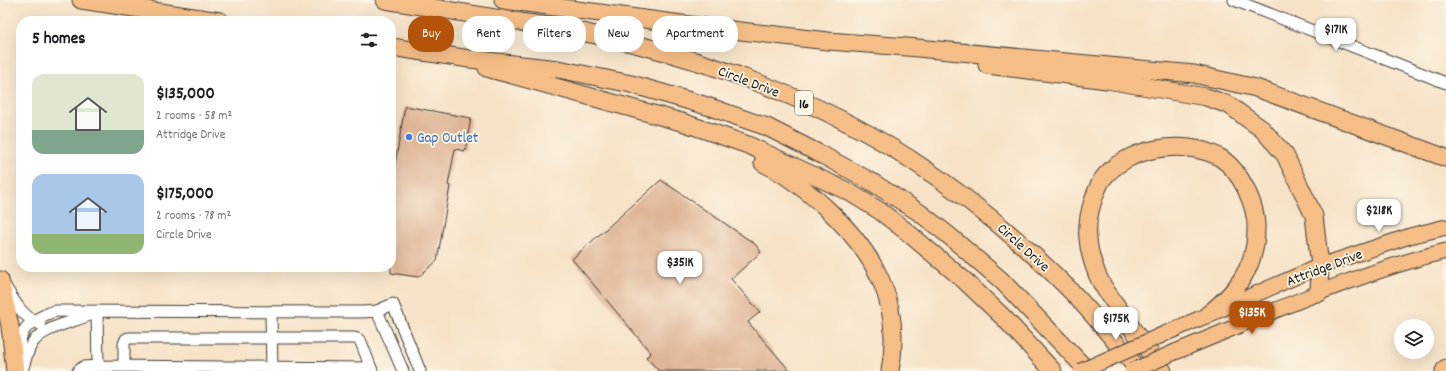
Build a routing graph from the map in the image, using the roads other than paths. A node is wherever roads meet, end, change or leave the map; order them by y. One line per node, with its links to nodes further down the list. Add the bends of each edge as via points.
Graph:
1 (81, 0): 5 (highway)
2 (385, 0): 41 (highway, Circle Drive / 16, via 584,32 698,62 830,114 910,159 1002,227 1070,290)
3 (502, 0): 6 (highway)
4 (1234, 0): 9 (street)
5 (187, 16)
6 (828, 41): 11 (highway, via 1194,74 1256,88); 14 (highway, via 918,57 1162,88 1206,97 1228,105 1262,129 1285,155 1314,216)
7 (396, 48): 8 (highway)
8 (470, 59): 10 (highway, via 490,70); 39 (highway, via 558,69 666,93 767,128 824,156 872,182 947,234 1001,280)
9 (1446, 83)
10 (685, 123): 36 (highway, via 787,177 821,204 856,239 872,262 887,296 893,336); 37 (highway, via 748,144 849,192 880,211 964,280 1004,318)
11 (1446, 158)
12 (1446, 227): 14 (main road, Attridge Drive, via 1410,236)
13 (1446, 251): 17 (main road, Attridge Drive, via 1421,257)
14 (1320, 266): 17 (highway); 21 (main road, Attridge Drive)
15 (0, 277): 22 (street, via 22,313)
16 (0, 280): 30 (highway, via 10,326)
17 (1319, 293): 40 (main road, Attridge Drive, bridge)
18 (377, 311): 20 (street); 34 (street); 35 (street, via 393,304)
19 (96, 312): 20 (street); 22 (street, via 55,311); 23 (street); 25 (street)
20 (271, 312): 24 (street)
21 (1207, 315): 38 (main road, Attridge Drive, bridge); 42 (highway, via 1222,304 1240,283 1253,254 1256,238 1254,211 1249,196 1230,166 1219,158 1193,148 1164,148 1137,155 1111,170 1101,182 1089,213 1088,244 1097,276 1137,338)
22 (34, 322): 23 (street); 31 (street, via 23,332 21,338)
23 (57, 327): 32 (street, via 33,342)
24 (272, 338): 26 (street, via 129,338 124,344); 28 (street); 29 (street, via 358,339)
25 (98, 366): 26 (street); 33 (street, via 83,367)
26 (124, 366): 28 (street)
27 (1446, 368): 43 (highway)
28 (272, 369): 29 (street)
29 (372, 369)
30 (15, 371)
31 (18, 371)
32 (22, 371)
33 (78, 371)
34 (403, 371)
35 (420, 371)
36 (890, 371)
37 (1053, 371)
38 (1081, 371)
39 (1088, 371)
40 (1132, 371)
41 (1139, 371)
42 (1163, 371)
43 (1444, 371)

